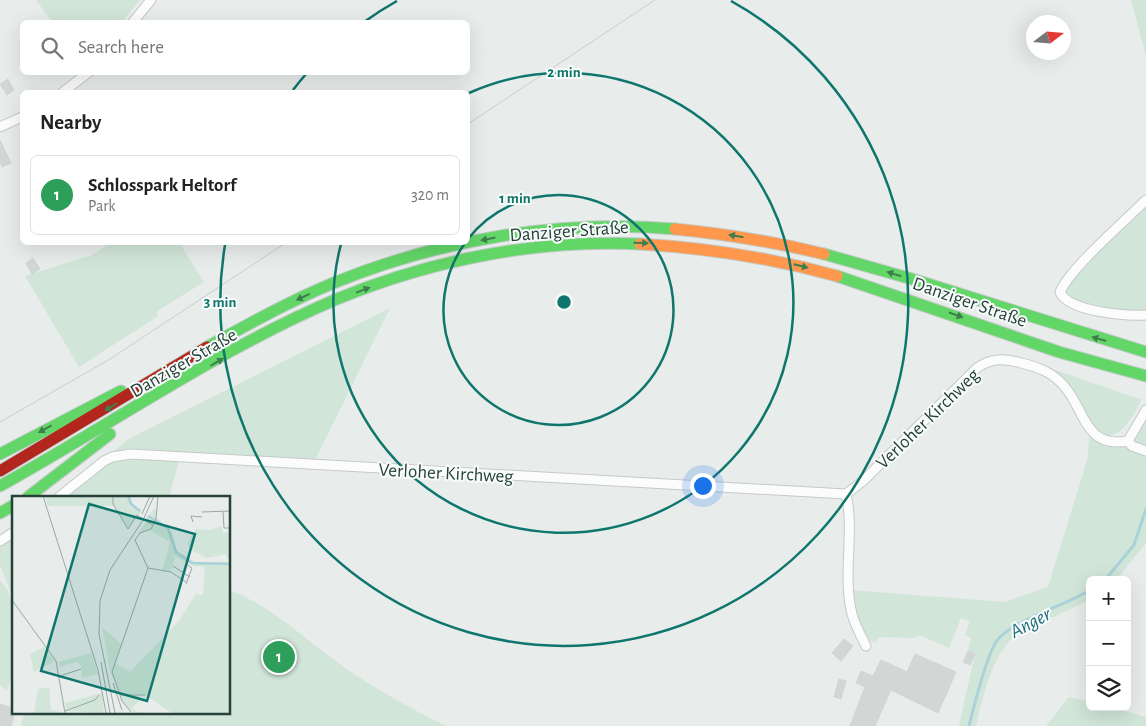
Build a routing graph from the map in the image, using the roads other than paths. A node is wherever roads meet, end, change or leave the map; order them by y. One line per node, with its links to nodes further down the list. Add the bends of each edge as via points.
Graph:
1 (151, 0): 2 (street)
2 (136, 20)
3 (85, 75): 4 (street)
4 (66, 90)
5 (20, 118): 6 (street)
6 (0, 127)
7 (1146, 200): 10 (street, via 1076,270 1060,292 1067,302 1116,315)
8 (470, 242): 11 (highway, Danziger Straße, one-way to 8, via 874,268 768,241 654,227 598,227 510,235)
9 (456, 245): 12 (highway, Danziger Straße, one-way to 12, via 332,283)
10 (1146, 315)
11 (1146, 352)
12 (182, 362): 18 (highway, one-way to 18, via 171,362); 19 (highway, Danziger Straße, one-way to 19)
13 (1144, 375): 14 (highway, Danziger Straße, one-way to 13, via 263,336 338,299 403,275 506,251 601,242 709,247 805,267)
14 (145, 404): 20 (highway, Danziger Straße); 22 (highway, via 137,417 105,437)
15 (1146, 410): 16 (street)
16 (1128, 441): 17 (street, Verloher Kirchweg); 21 (street, Verloher Kirchweg, via 1107,440 1091,431 1065,386 1047,371 997,359 977,368)
17 (1146, 451)
18 (0, 454)
19 (0, 471)
20 (0, 486)
21 (846, 494): 23 (street, Verloher Kirchweg, via 131,454 104,461); 28 (street, via 850,520 850,600 857,628)
22 (29, 496)
23 (60, 496)
24 (12, 507): 25 (highway)
25 (0, 513)
26 (12, 533): 27 (street)
27 (0, 541)
28 (866, 646)

